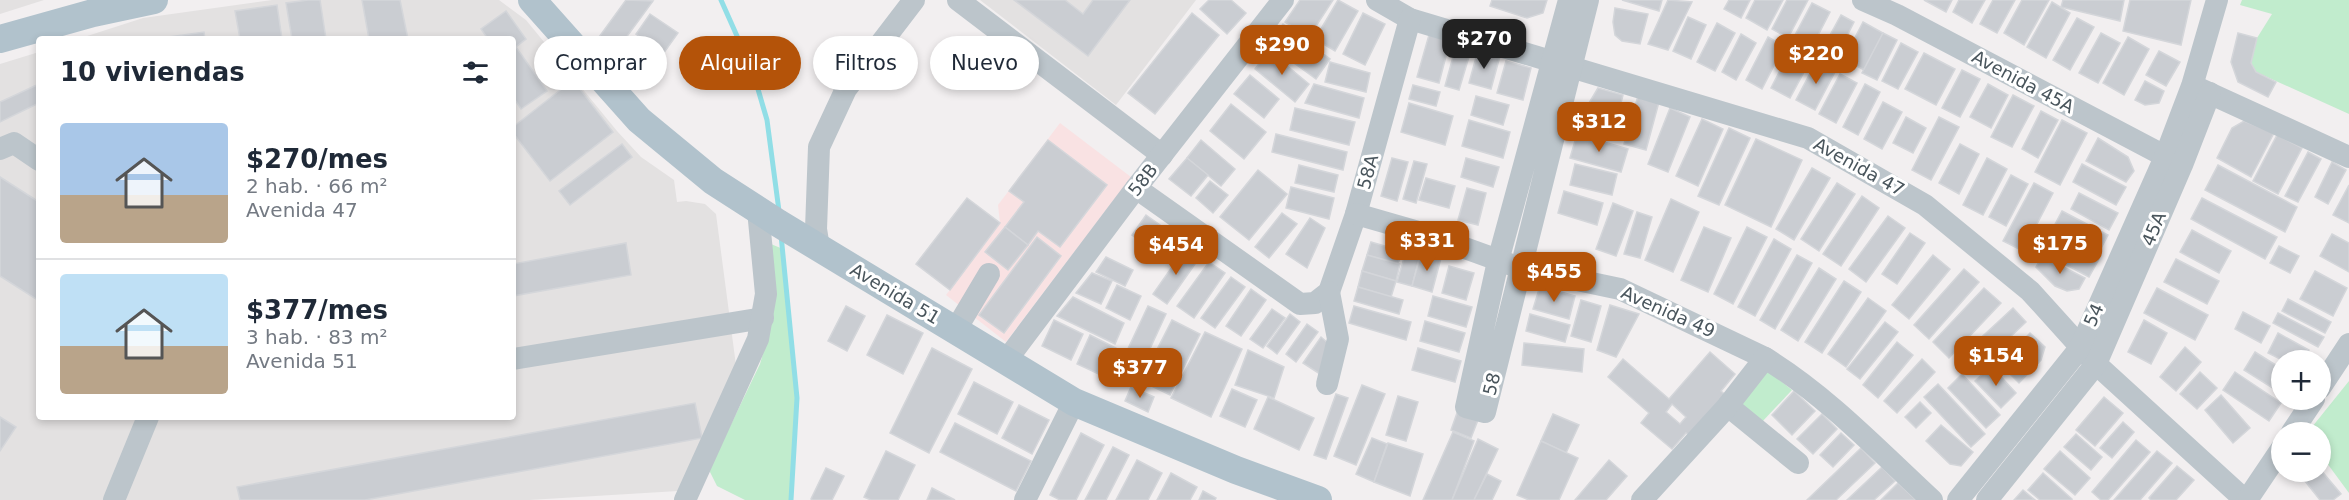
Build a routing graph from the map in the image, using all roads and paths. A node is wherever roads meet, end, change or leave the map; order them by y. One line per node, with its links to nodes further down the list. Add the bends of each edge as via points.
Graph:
1 (154, 0): 13 (main road)
2 (532, 0): 22 (main road, Avenida 51, via 639,120 703,174)
3 (914, 0): 24 (street, via 846,89 819,147 816,229)
4 (958, 0): 17 (street)
5 (1283, 0): 17 (street, 58B)
6 (1377, 0): 12 (street, Avenida 47)
7 (1569, 0): 14 (street, 58)
8 (1588, 0): 14 (street, 58)
9 (1863, 0): 11 (street, Avenida 45A)
10 (2217, 0): 15 (street)
11 (1899, 8): 20 (street, Avenida 45A)
12 (1410, 19): 14 (street, Avenida 47); 23 (street, 58A)
13 (0, 39)
14 (1562, 64): 25 (street, 58); 26 (street, 58); 32 (street, Avenida 47, via 1808,138 1925,205 2030,291)
15 (2201, 89): 18 (street); 20 (street, 45A)
16 (0, 149): 19 (street, via 14,142)
17 (1162, 155): 21 (street, 58B)
18 (2349, 157)
19 (36, 158)
20 (2174, 161): 32 (street, 54); 36 (street, 45A)
21 (1136, 188): 28 (street, via 1300,304 1316,303); 35 (street, 58B)
22 (758, 210): 24 (main road, Avenida 51); 29 (street, via 766,294)
23 (1356, 214): 25 (street, Avenida 49, via 1429,235); 28 (street, 58A)
24 (809, 242): 30 (main road, Avenida 51)
25 (1498, 261): 26 (street, Avenida 49); 26 (street, 58, via 1466,407 1485,412)
26 (1520, 268): 33 (street, Avenida 49, via 1620,289)
27 (989, 274): 30 (street)
28 (1329, 292): 38 (street, via 1338,339)
29 (763, 318): 34 (street); 45 (street, via 750,360)
30 (955, 331): 35 (main road, Avenida 51)
31 (2349, 344): 37 (street)
32 (2080, 348): 36 (street, Avenida 47); 50 (street, 54)
33 (1765, 358): 40 (street); 49 (street, Avenida 49, via 1845,419)
34 (516, 359)
35 (1005, 362): 39 (main road, Avenida 51)
36 (2096, 364): 51 (street); 52 (street, Avenida 47)
37 (2331, 371)
38 (1327, 384)
39 (1074, 402): 46 (street); 47 (main road, Avenida 51)
40 (1728, 406): 42 (street); 48 (street)
41 (147, 420): 44 (street)
42 (1798, 463)
43 (2271, 464): 52 (street)
44 (114, 500)
45 (685, 500)
46 (1025, 500)
47 (1318, 500)
48 (1642, 500)
49 (1932, 500)
50 (1958, 500)
51 (1987, 500)
52 (2246, 500)

